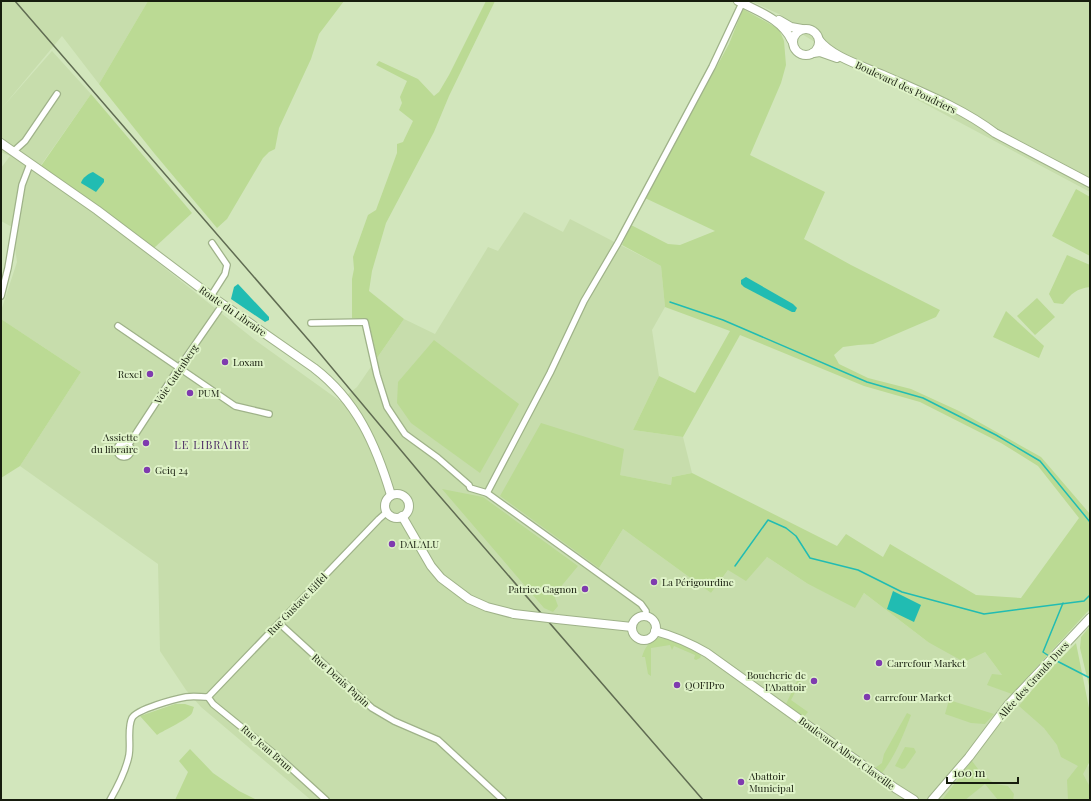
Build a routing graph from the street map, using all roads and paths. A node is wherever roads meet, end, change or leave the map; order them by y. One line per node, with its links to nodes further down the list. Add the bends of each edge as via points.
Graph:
1 (750, 1): 3 (main road, via 791,27)
2 (741, 2): 5 (main road, via 772,19 786,31); 22 (street, via 712,67 584,301)
3 (802, 29): 4 (main road, via 813,31); 5 (main road, via 795,34)
4 (819, 40): 6 (main road, via 816,50); 8 (main road, Boulevard des Poudriers, via 840,56 937,99)
5 (792, 41): 6 (main road, via 794,49 798,52 808,55)
6 (812, 53): 8 (main road, Boulevard des Poudriers, via 820,52 861,68 980,128)
7 (56, 94): 10 (street, via 25,141)
8 (995, 133): 12 (main road, Boulevard des Poudriers)
9 (1, 143): 10 (main road, Route du Libraire)
10 (14, 152): 11 (main road, Route du Libraire)
11 (30, 164): 14 (street, via 22,185); 15 (main road, Route du Libraire, via 97,210)
12 (1090, 183)
13 (212, 243): 15 (street, via 227,265)
14 (1, 296)
15 (211, 296): 16 (main road, Route du Libraire)
16 (223, 304): 19 (street, Voie Gutenberg); 23 (main road, Route du Libraire, via 314,368 344,396 367,431)
17 (311, 323): 22 (street, via 365,322 387,407 405,434 464,480 470,488)
18 (118, 326): 19 (street)
19 (179, 368): 20 (street, via 235,406); 21 (street, Voie Gutenberg)
20 (269, 414)
21 (129, 444)
22 (487, 492): 26 (street, via 641,604 646,611)
23 (392, 496): 24 (main road, via 386,501); 25 (main road, via 402,495 407,500 408,507)
24 (387, 512): 25 (main road, via 395,517); 28 (street, Rue Gustave Eiffel)
25 (402, 516): 29 (main road, bridge, via 431,566 441,578 469,599 486,607 514,614)
26 (646, 617): 29 (main road, via 638,618); 30 (main road, via 652,620)
27 (1090, 618): 38 (main road, Allée des Grands Ducs, via 1008,705 969,757)
28 (279, 623): 31 (street, Rue Gustave Eiffel); 35 (street, Rue Denis Papin, via 372,708 394,721 438,740)
29 (632, 627): 30 (main road, via 634,634 640,639 650,638)
30 (655, 631): 32 (main road, Boulevard Albert Claveille, via 693,644)
31 (208, 697): 33 (street, via 186,697 133,716 130,722 129,755 124,772); 34 (street, Rue Jean Brun)
32 (780, 706): 36 (main road, Boulevard Albert Claveille); 37 (main road, Boulevard Albert Claveille)
33 (110, 800)
34 (326, 800)
35 (503, 800)
36 (905, 800)
37 (914, 800)
38 (932, 800)

